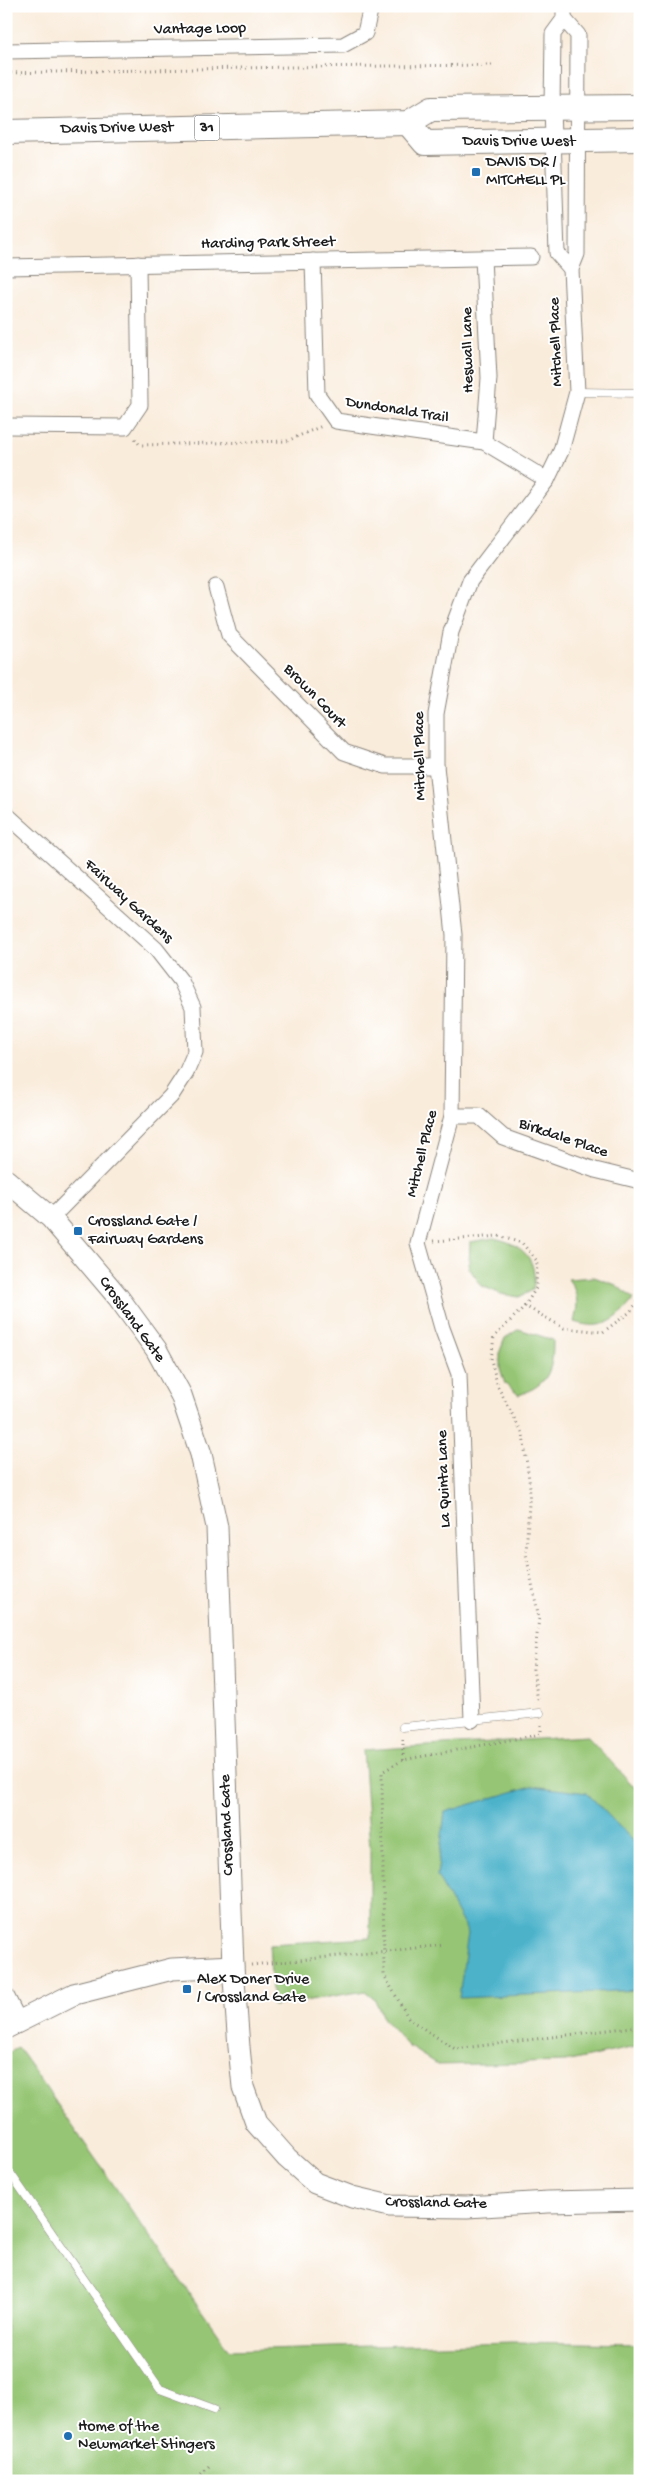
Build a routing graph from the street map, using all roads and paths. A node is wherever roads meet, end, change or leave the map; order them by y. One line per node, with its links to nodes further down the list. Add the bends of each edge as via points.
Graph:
1 (371, 6): 3 (street, Vantage Loop, via 365,33 343,45)
2 (564, 12): 7 (street, via 553,34); 8 (street, Mitchell Place, via 578,35)
3 (6, 51)
4 (494, 65): 5 (path)
5 (6, 73)
6 (640, 107): 8 (main road, Davis Drive West)
7 (552, 108): 8 (main road, Davis Drive West); 9 (main road, Davis Drive West, via 431,109); 12 (street)
8 (578, 108): 13 (street, Mitchell Place)
9 (408, 123): 10 (main road, Davis Drive West / 31); 12 (main road, Davis Drive West, via 424,143)
10 (6, 132)
11 (640, 140): 13 (main road, Davis Drive West)
12 (553, 141): 13 (main road, Davis Drive West); 19 (street, via 557,254)
13 (578, 142): 19 (street, Mitchell Place, via 577,254)
14 (531, 257): 15 (street, Harding Park Street)
15 (483, 258): 16 (street, Harding Park Street); 25 (street, Heswall Lane, via 489,378)
16 (313, 261): 17 (street, Harding Park Street); 22 (street, Dundonald Trail, via 317,394)
17 (138, 264): 18 (street, Harding Park Street); 24 (street, via 140,405)
18 (6, 267)
19 (571, 269): 20 (street, Mitchell Place)
20 (577, 392): 21 (lane); 26 (street, Mitchell Place, via 562,451)
21 (640, 393)
22 (336, 421): 24 (path, via 287,441 150,445 140,445); 25 (street, Dundonald Trail)
23 (6, 426): 24 (street)
24 (125, 427)
25 (484, 442): 26 (street, Dundonald Trail)
26 (547, 480): 28 (street, Mitchell Place, via 470,581 451,632 436,714)
27 (216, 587): 28 (street, Brown Court, via 229,635 344,752 385,766)
28 (436, 766): 30 (street, Mitchell Place, via 454,935)
29 (6, 814): 33 (street, Fairway Gardens, via 156,949 181,982 193,1007 196,1052 171,1096)
30 (452, 1116): 32 (street, Birkdale Place, via 479,1116 503,1137 595,1170); 34 (street, Mitchell Place)
31 (6, 1180): 33 (street, Crossland Gate)
32 (640, 1181)
33 (51, 1218): 43 (street, Crossland Gate, via 118,1297 156,1350 181,1395 201,1454 217,1527)
34 (418, 1243): 36 (path, via 498,1236 522,1243 537,1261 536,1288); 38 (street, La Quinta Lane, via 459,1374)
35 (640, 1299): 36 (path, via 630,1312 603,1332 564,1328)
36 (525, 1306): 37 (path, via 494,1337 491,1360 498,1387 523,1435 530,1487 526,1554 539,1618 533,1669)
37 (540, 1713): 38 (lane); 40 (path, via 541,1734)
38 (472, 1720): 39 (lane)
39 (403, 1727): 40 (path)
40 (402, 1760): 42 (path, via 382,1772)
41 (445, 1945): 42 (path)
42 (385, 1951): 43 (path); 46 (path, via 384,1975 409,2019 455,2049)
43 (233, 1966): 45 (street, via 172,1969 83,1991); 48 (street, Crossland Gate, via 243,2086 256,2123 315,2183 352,2197 390,2206 466,2207)
44 (6, 1995): 45 (street)
45 (13, 2024)
46 (640, 2026)
47 (6, 2167): 49 (lane, via 160,2389)
48 (640, 2200)
49 (214, 2409)
50 (211, 2464): 51 (path)
51 (194, 2481)

